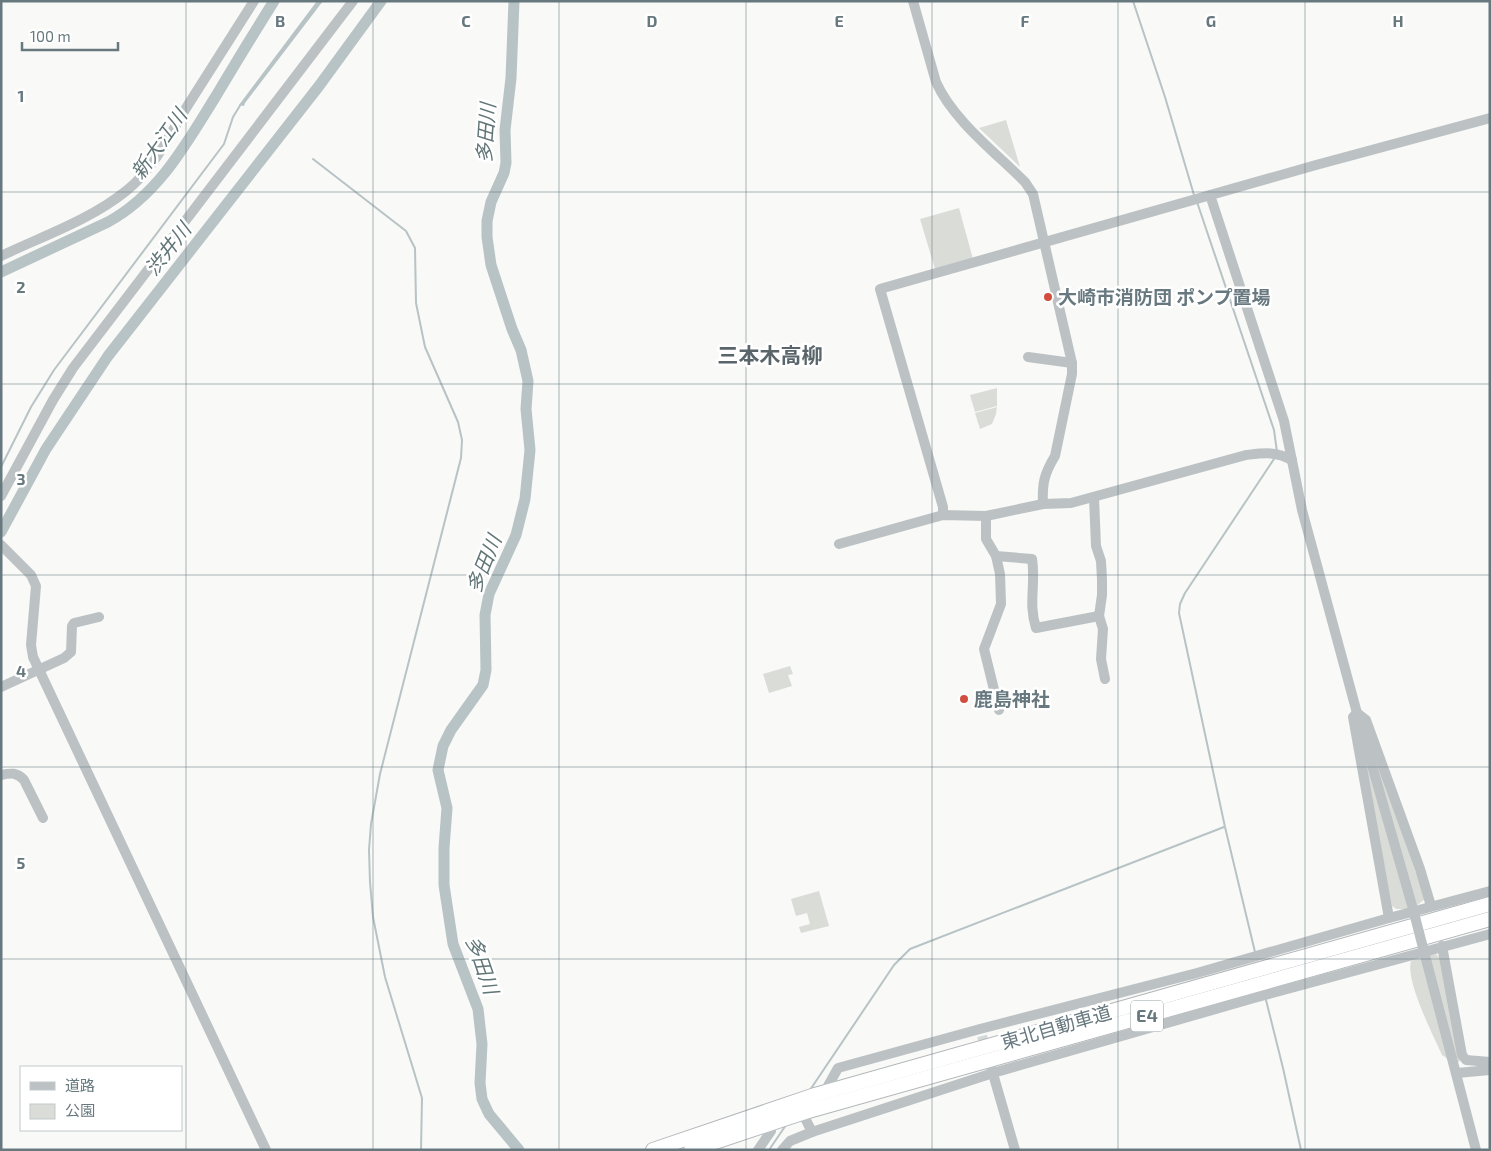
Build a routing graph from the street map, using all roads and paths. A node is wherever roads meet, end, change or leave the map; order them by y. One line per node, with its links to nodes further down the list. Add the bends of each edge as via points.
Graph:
1 (254, 1): 7 (street, via 164,148 137,180 99,210)
2 (353, 1): 11 (street, via 73,368)
3 (914, 1): 6 (street, via 941,94 957,116 1030,189)
4 (1490, 118): 5 (street)
5 (1206, 196): 6 (street); 10 (street, via 1284,421)
6 (1044, 242): 9 (street); 14 (street, via 880,289)
7 (1, 256)
8 (1028, 357): 9 (street)
9 (1072, 363): 13 (street, via 1055,456 1042,485)
10 (1292, 460): 12 (street, via 1276,453 1246,455); 25 (street, via 1302,510)
11 (1, 496)
12 (1094, 497): 13 (street, via 1070,503); 19 (street, via 1096,546 1102,579)
13 (1043, 504): 15 (street)
14 (943, 515): 15 (street); 16 (street)
15 (986, 516): 18 (street, via 986,539)
16 (838, 544)
17 (1, 545): 21 (street, via 31,575 36,586 31,646)
18 (996, 556): 19 (street, via 1032,559 1031,599 1036,628); 24 (street, via 1001,604 984,649)
19 (1099, 616): 22 (street, via 1103,629 1101,658)
20 (100, 617): 21 (street, via 74,623 71,652)
21 (39, 669): 23 (street); 43 (street)
22 (1105, 679)
23 (1, 687)
24 (999, 710)
25 (1357, 713): 30 (street, via 1366,720); 31 (street, via 1353,717); 38 (street, bridge)
26 (1, 775): 27 (street, via 21,776)
27 (42, 818)
28 (1490, 890): 30 (street)
29 (1490, 904): 44 (highway, 東北自動車道 / E4, via 815,1095)
30 (1431, 906): 31 (street)
31 (1389, 918): 39 (street, via 1198,976 838,1068)
32 (1490, 919): 40 (highway, 東北自動車道 / E4)
33 (1490, 934): 34 (street)
34 (1442, 946): 35 (street, via 1462,1055 1466,1060); 36 (street, via 1206,1008)
35 (1490, 1062)
36 (992, 1070): 42 (street); 48 (street)
37 (1490, 1070): 38 (street)
38 (1457, 1073): 49 (street)
39 (828, 1086)
40 (805, 1116): 41 (highway, 東北自動車道 / E4); 42 (street)
41 (768, 1128): 45 (highway, 東北自動車道 / E4); 46 (street)
42 (812, 1132): 47 (street, via 790,1141)
43 (266, 1150)
44 (653, 1150)
45 (691, 1150)
46 (758, 1150)
47 (782, 1150)
48 (1015, 1150)
49 (1476, 1150)

